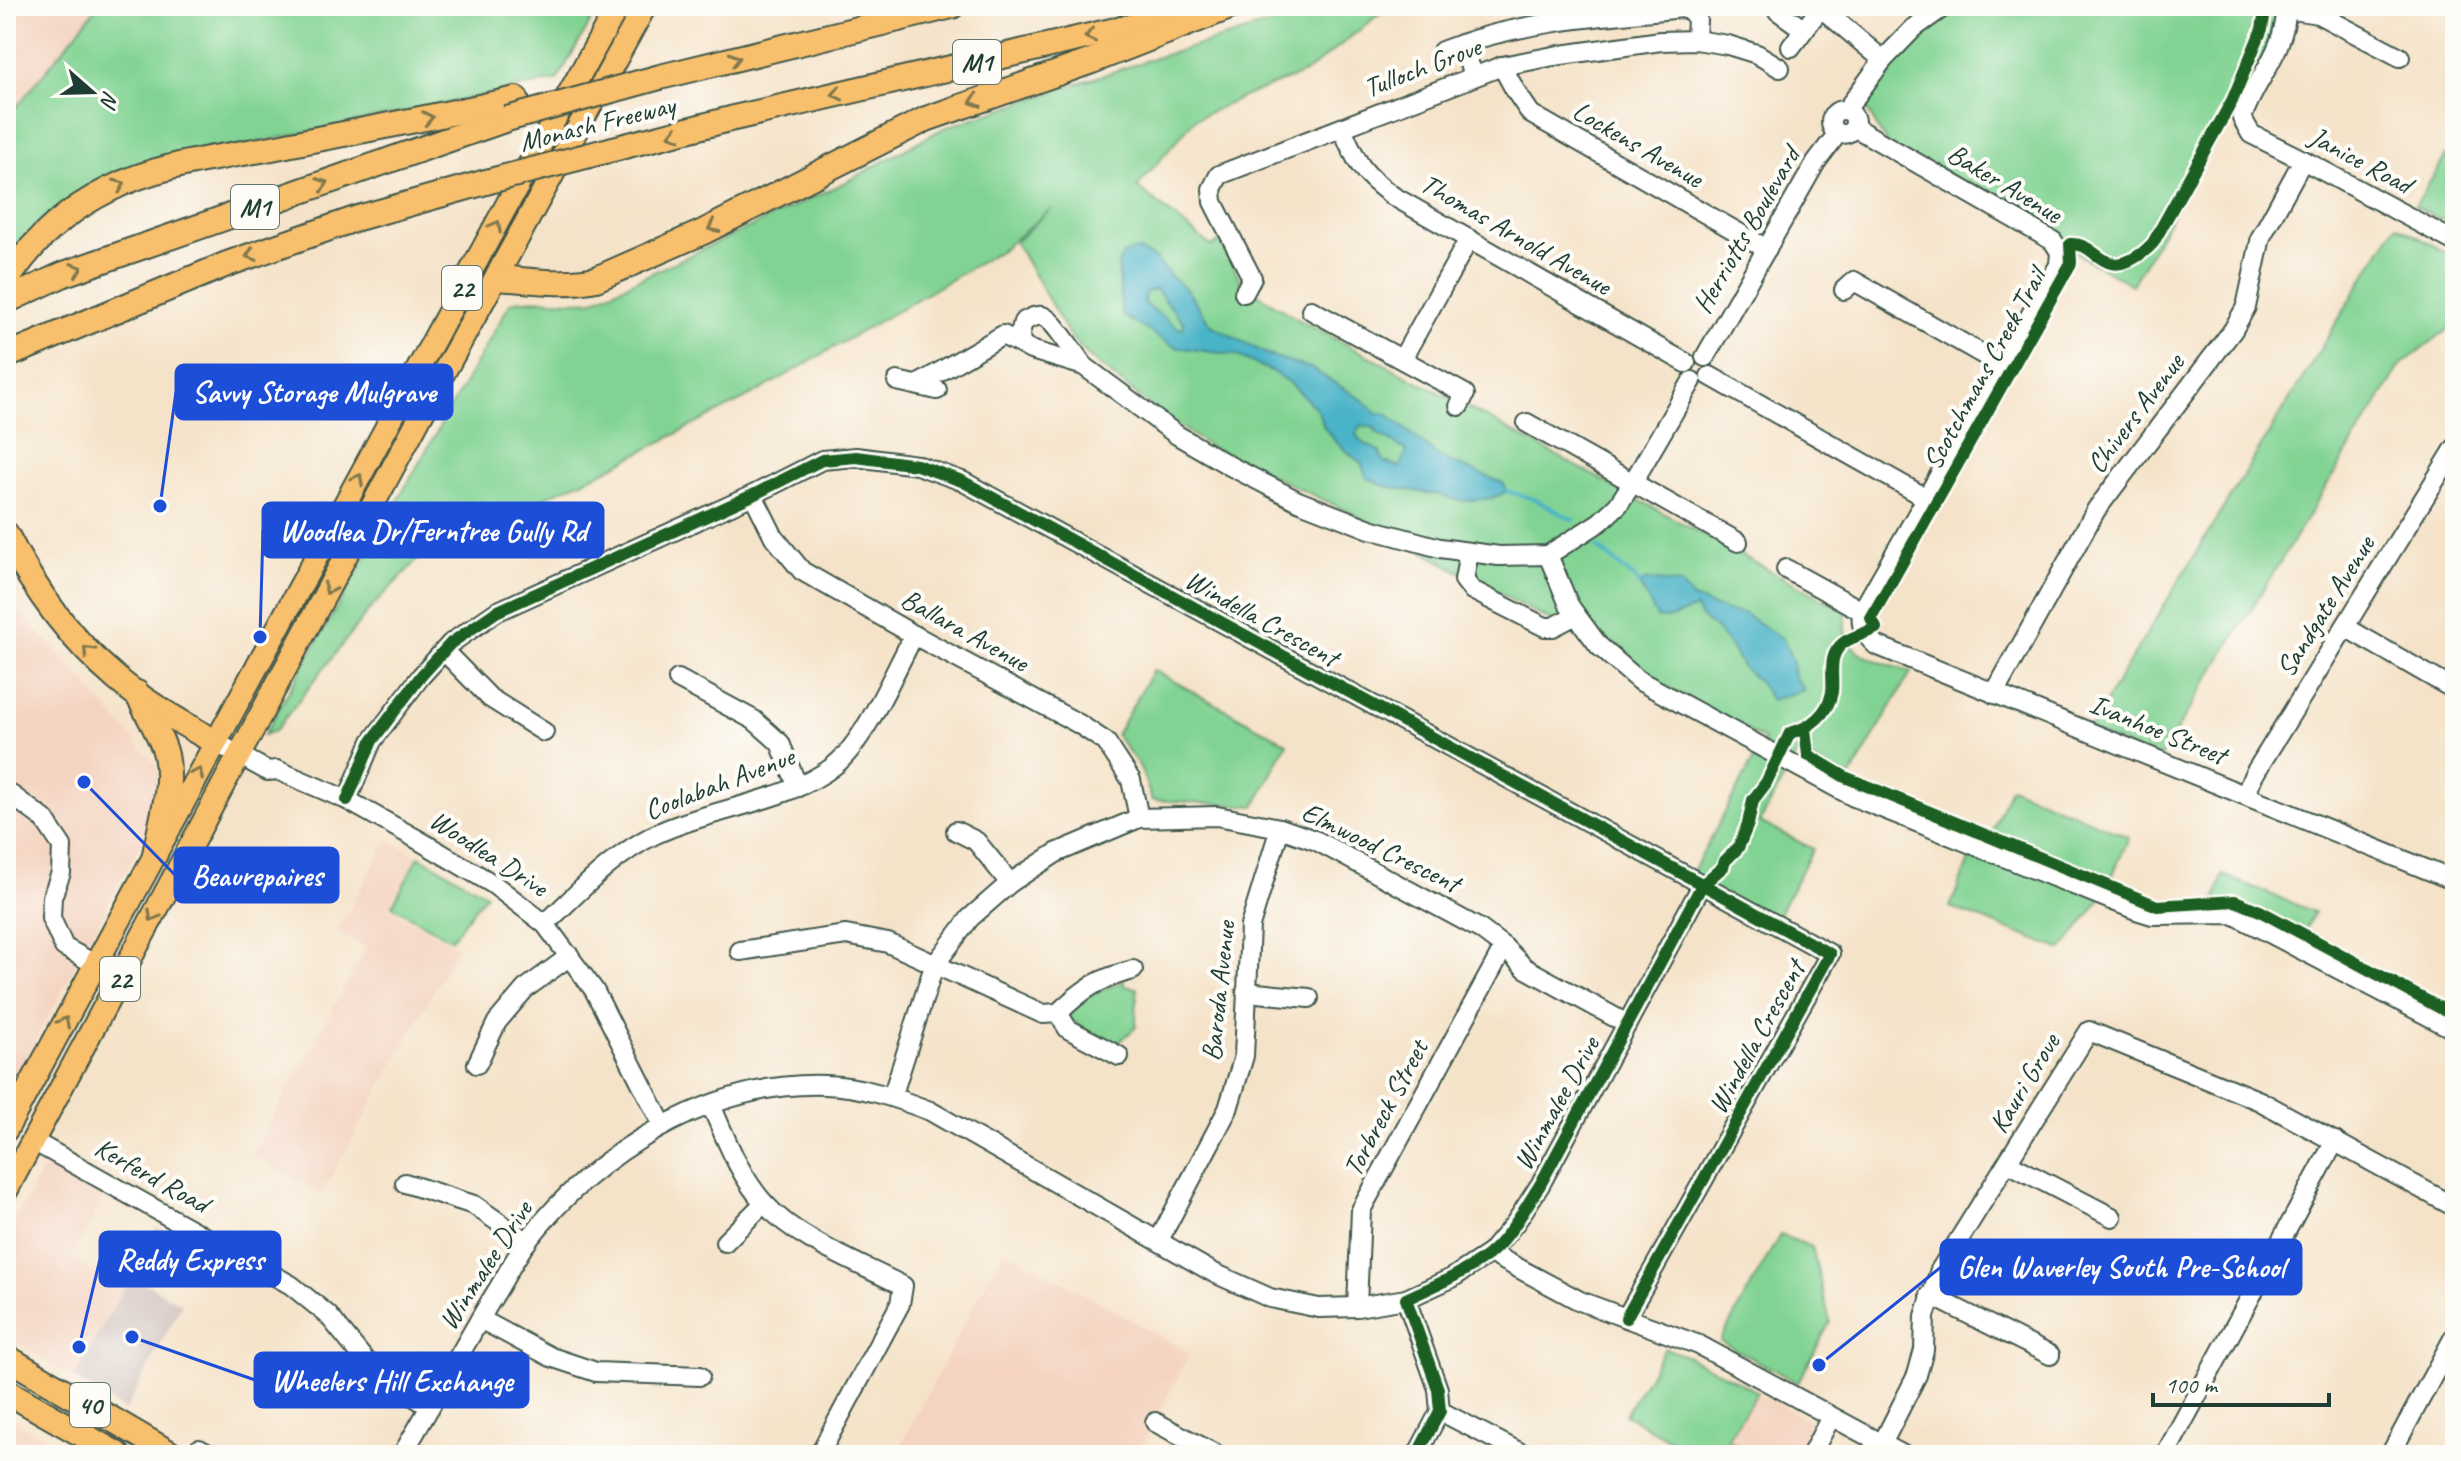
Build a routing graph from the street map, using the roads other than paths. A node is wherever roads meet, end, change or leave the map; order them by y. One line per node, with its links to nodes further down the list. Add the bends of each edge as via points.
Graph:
1 (618, 6): 65 (main road, 22, one-way to 1)
2 (645, 6): 27 (main road, 22)
3 (952, 6): 20 (highway, Monash Freeway / M1, one-way to 3, bridge)
4 (1221, 6): 36 (highway, Monash Freeway / M1, one-way to 36, bridge, via 734,118 358,218 227,264)
5 (1232, 6): 27 (highway, one-way to 27, via 926,119 703,232 596,279 569,283)
6 (1775, 6): 10 (street)
7 (1945, 6): 16 (street, Herriotts Boulevard)
8 (1821, 7): 10 (street); 16 (street)
9 (2286, 7): 15 (street, via 2318,14); 23 (street, Janice Road, via 2281,42 2243,124 2251,134)
10 (1803, 29): 13 (street)
11 (1696, 40): 12 (street, via 1697,19 1682,8 1498,31); 17 (street, Tulloch Grove); 18 (street, Tulloch Grove, via 1757,54)
12 (1461, 44): 14 (street); 19 (street)
13 (1791, 47)
14 (1442, 51)
15 (2400, 57)
16 (1883, 60): 21 (street, Herriotts Boulevard)
17 (1502, 66): 19 (street, Tulloch Grove); 26 (street, Lockens Avenue, via 1531,114)
18 (1780, 68)
19 (1474, 76): 22 (street, Tulloch Grove)
20 (512, 109): 29 (highway, one-way to 20, via 54,225 111,188 171,168); 31 (highway, Monash Freeway / M1, one-way to 20, via 64,274)
21 (1846, 123): 26 (street, Herriotts Boulevard, via 1816,162); 39 (street, Baker Avenue, via 2058,247 2059,265)
22 (1342, 128): 24 (street, Thomas Arnold Avenue, via 1358,165 1375,183); 30 (street, Tulloch Grove, via 1219,175 1213,202 1252,278)
23 (2303, 160): 25 (street, Janice Road); 63 (street, Chivers Avenue, via 2261,237 2246,307 2233,330 2096,510)
24 (1469, 239): 37 (street); 40 (street, Thomas Arnold Avenue)
25 (2455, 242)
26 (1767, 249): 40 (street, Herriotts Boulevard)
27 (497, 278): 66 (main road, 22, one-way to 66)
28 (1851, 280): 39 (street)
29 (6, 282)
30 (1244, 293)
31 (6, 301)
32 (1311, 310): 37 (street)
33 (1023, 322): 34 (street); 35 (street); 38 (street, via 1042,316 1051,320)
34 (1003, 335): 35 (street); 42 (street)
35 (1021, 344): 38 (street)
36 (6, 356)
37 (1402, 359): 44 (street, via 1465,394)
38 (1084, 366): 52 (street, via 1177,435 1298,501 1370,529)
39 (2003, 366): 49 (street, Baker Avenue)
40 (1698, 369): 47 (street, Herriotts Boulevard); 49 (street, Thomas Arnold Avenue)
41 (897, 381): 42 (street)
42 (917, 385): 43 (street)
43 (937, 390)
44 (1459, 406)
45 (1527, 423): 47 (street)
46 (2455, 448): 57 (street, Sandgate Avenue)
47 (1633, 482): 51 (street); 53 (street, Herriotts Boulevard, via 1600,522)
48 (753, 495): 58 (street, Ballara Avenue, via 774,537 802,571); 59 (street, Windella Crescent, via 496,612); 77 (street, Windella Crescent, via 822,460 856,457 917,465 962,481)
49 (1928, 499): 55 (street, Baker Avenue)
50 (6, 534): 62 (highway, one-way to 50, via 74,636)
51 (1738, 542)
52 (1469, 552): 53 (street); 56 (street, via 1464,580 1472,590 1545,627)
53 (1548, 555): 56 (street)
54 (1786, 569): 55 (street)
55 (1862, 611): 63 (street, Ivanhoe Street, via 1865,634 1876,645)
56 (1576, 615): 90 (street, via 1599,646 1638,680 1854,797 2144,912 2233,914)
57 (2345, 627): 61 (street); 69 (street, Sandgate Avenue)
58 (914, 635): 67 (street, Coolabah Avenue, via 859,738 835,765); 71 (street, Ballara Avenue, via 1106,742 1131,780)
59 (444, 651): 64 (street, via 490,698); 70 (street, Windella Crescent, via 382,725)
60 (678, 679): 67 (street, via 754,720 780,743)
61 (2455, 690)
62 (137, 693): 65 (highway); 74 (highway, via 165,752 168,771)
63 (1994, 694): 69 (street, Ivanhoe Street)
64 (544, 732)
65 (218, 737): 66 (street, Woodlea Drive); 74 (main road, 22, one-way to 65)
66 (243, 751): 70 (street, Woodlea Drive, via 268,771 277,770); 85 (main road, 22, one-way to 85)
67 (798, 787): 78 (street, Coolabah Avenue, via 653,836 615,859)
68 (6, 791): 82 (street, via 44,819 62,846 51,918 64,947)
69 (2246, 794): 75 (street, Ivanhoe Street)
70 (347, 800): 78 (street, Woodlea Drive, via 493,884)
71 (1139, 818): 72 (street, Elmwood Crescent, via 1217,816); 76 (street, Elmwood Crescent, via 1056,853)
72 (1280, 828): 79 (street, Elmwood Crescent, via 1331,848); 86 (street, Baroda Avenue, via 1250,926)
73 (956, 831): 76 (street, via 976,841)
74 (155, 854): 82 (main road, 22)
75 (2455, 881)
76 (1010, 883): 83 (street, Elmwood Crescent, via 970,918)
77 (1702, 885): 89 (street, Winmalee Drive); 112 (street, Windella Crescent, via 1830,954)
78 (545, 924): 81 (street, Woodlea Drive)
79 (1504, 947): 89 (street, Elmwood Crescent, via 1525,968); 111 (street, Torbreck Street, via 1361,1210)
80 (740, 951): 83 (street, via 846,935 888,943)
81 (570, 956): 92 (street, via 525,989 497,1022); 95 (street, Woodlea Drive, via 594,990)
82 (94, 965): 85 (street); 96 (main road, 22, one-way to 82)
83 (934, 966): 88 (street, via 1043,1014); 93 (street, Elmwood Crescent)
84 (1133, 970): 88 (street, via 1105,977)
85 (120, 978): 97 (main road, 22)
86 (1246, 992): 87 (street); 105 (street, Baroda Avenue, via 1244,1056 1228,1109)
87 (1309, 998)
88 (1058, 1013): 91 (street, via 1068,1029)
89 (1627, 1024): 108 (street, Winmalee Drive, via 1540,1185)
90 (2455, 1030)
91 (1119, 1056)
92 (477, 1064)
93 (892, 1097): 94 (street, Winmalee Drive, via 855,1088 794,1086); 105 (street, Winmalee Drive, via 930,1111)
94 (711, 1105): 95 (street, Winmalee Drive); 102 (street, via 734,1159)
95 (663, 1126): 106 (street, Winmalee Drive, via 620,1150 563,1199)
96 (6, 1130)
97 (33, 1141): 101 (main road, 22); 119 (street, Kerferd Road, via 291,1285 328,1315 372,1369)
98 (2335, 1141): 99 (street, Kauri Grove, via 2260,1101 2089,1031); 103 (street, Kauri Grove); 133 (street)
99 (2008, 1163): 104 (street); 109 (street, Kauri Grove, via 1940,1270)
100 (405, 1183): 106 (street, via 474,1205)
101 (7, 1188)
102 (764, 1203): 107 (street); 127 (street, via 816,1242 903,1286 900,1304)
103 (2455, 1207)
104 (2112, 1217)
105 (1159, 1240): 111 (street, Winmalee Drive, via 1270,1298 1319,1308)
106 (527, 1242): 113 (street, Winmalee Drive)
107 (725, 1242)
108 (1490, 1253): 110 (street, Winmalee Drive); 112 (street, via 1551,1288)
109 (1930, 1295): 115 (street); 123 (street, Kauri Grove, via 1917,1375)
110 (1406, 1299): 111 (street, Winmalee Drive); 120 (street, via 1438,1389)
111 (1357, 1307)
112 (1626, 1318): 121 (street, via 1699,1345)
113 (480, 1319): 117 (street, via 551,1357 596,1372); 119 (street, Winmalee Drive)
114 (2455, 1335): 134 (street)
115 (2050, 1355)
116 (6, 1357): 125 (highway, 40)
117 (700, 1376)
118 (6, 1391): 124 (highway, 40)
119 (430, 1407): 126 (street, Winmalee Drive)
120 (1440, 1411): 129 (street); 130 (street)
121 (1831, 1417): 123 (street); 131 (street)
122 (1155, 1422): 128 (street)
123 (1882, 1444): 132 (street)
124 (118, 1455)
125 (173, 1455)
126 (402, 1455)
127 (819, 1455)
128 (1217, 1455)
129 (1417, 1455)
130 (1525, 1455)
131 (1811, 1455)
132 (1903, 1455)
133 (2165, 1455)
134 (2390, 1455)

